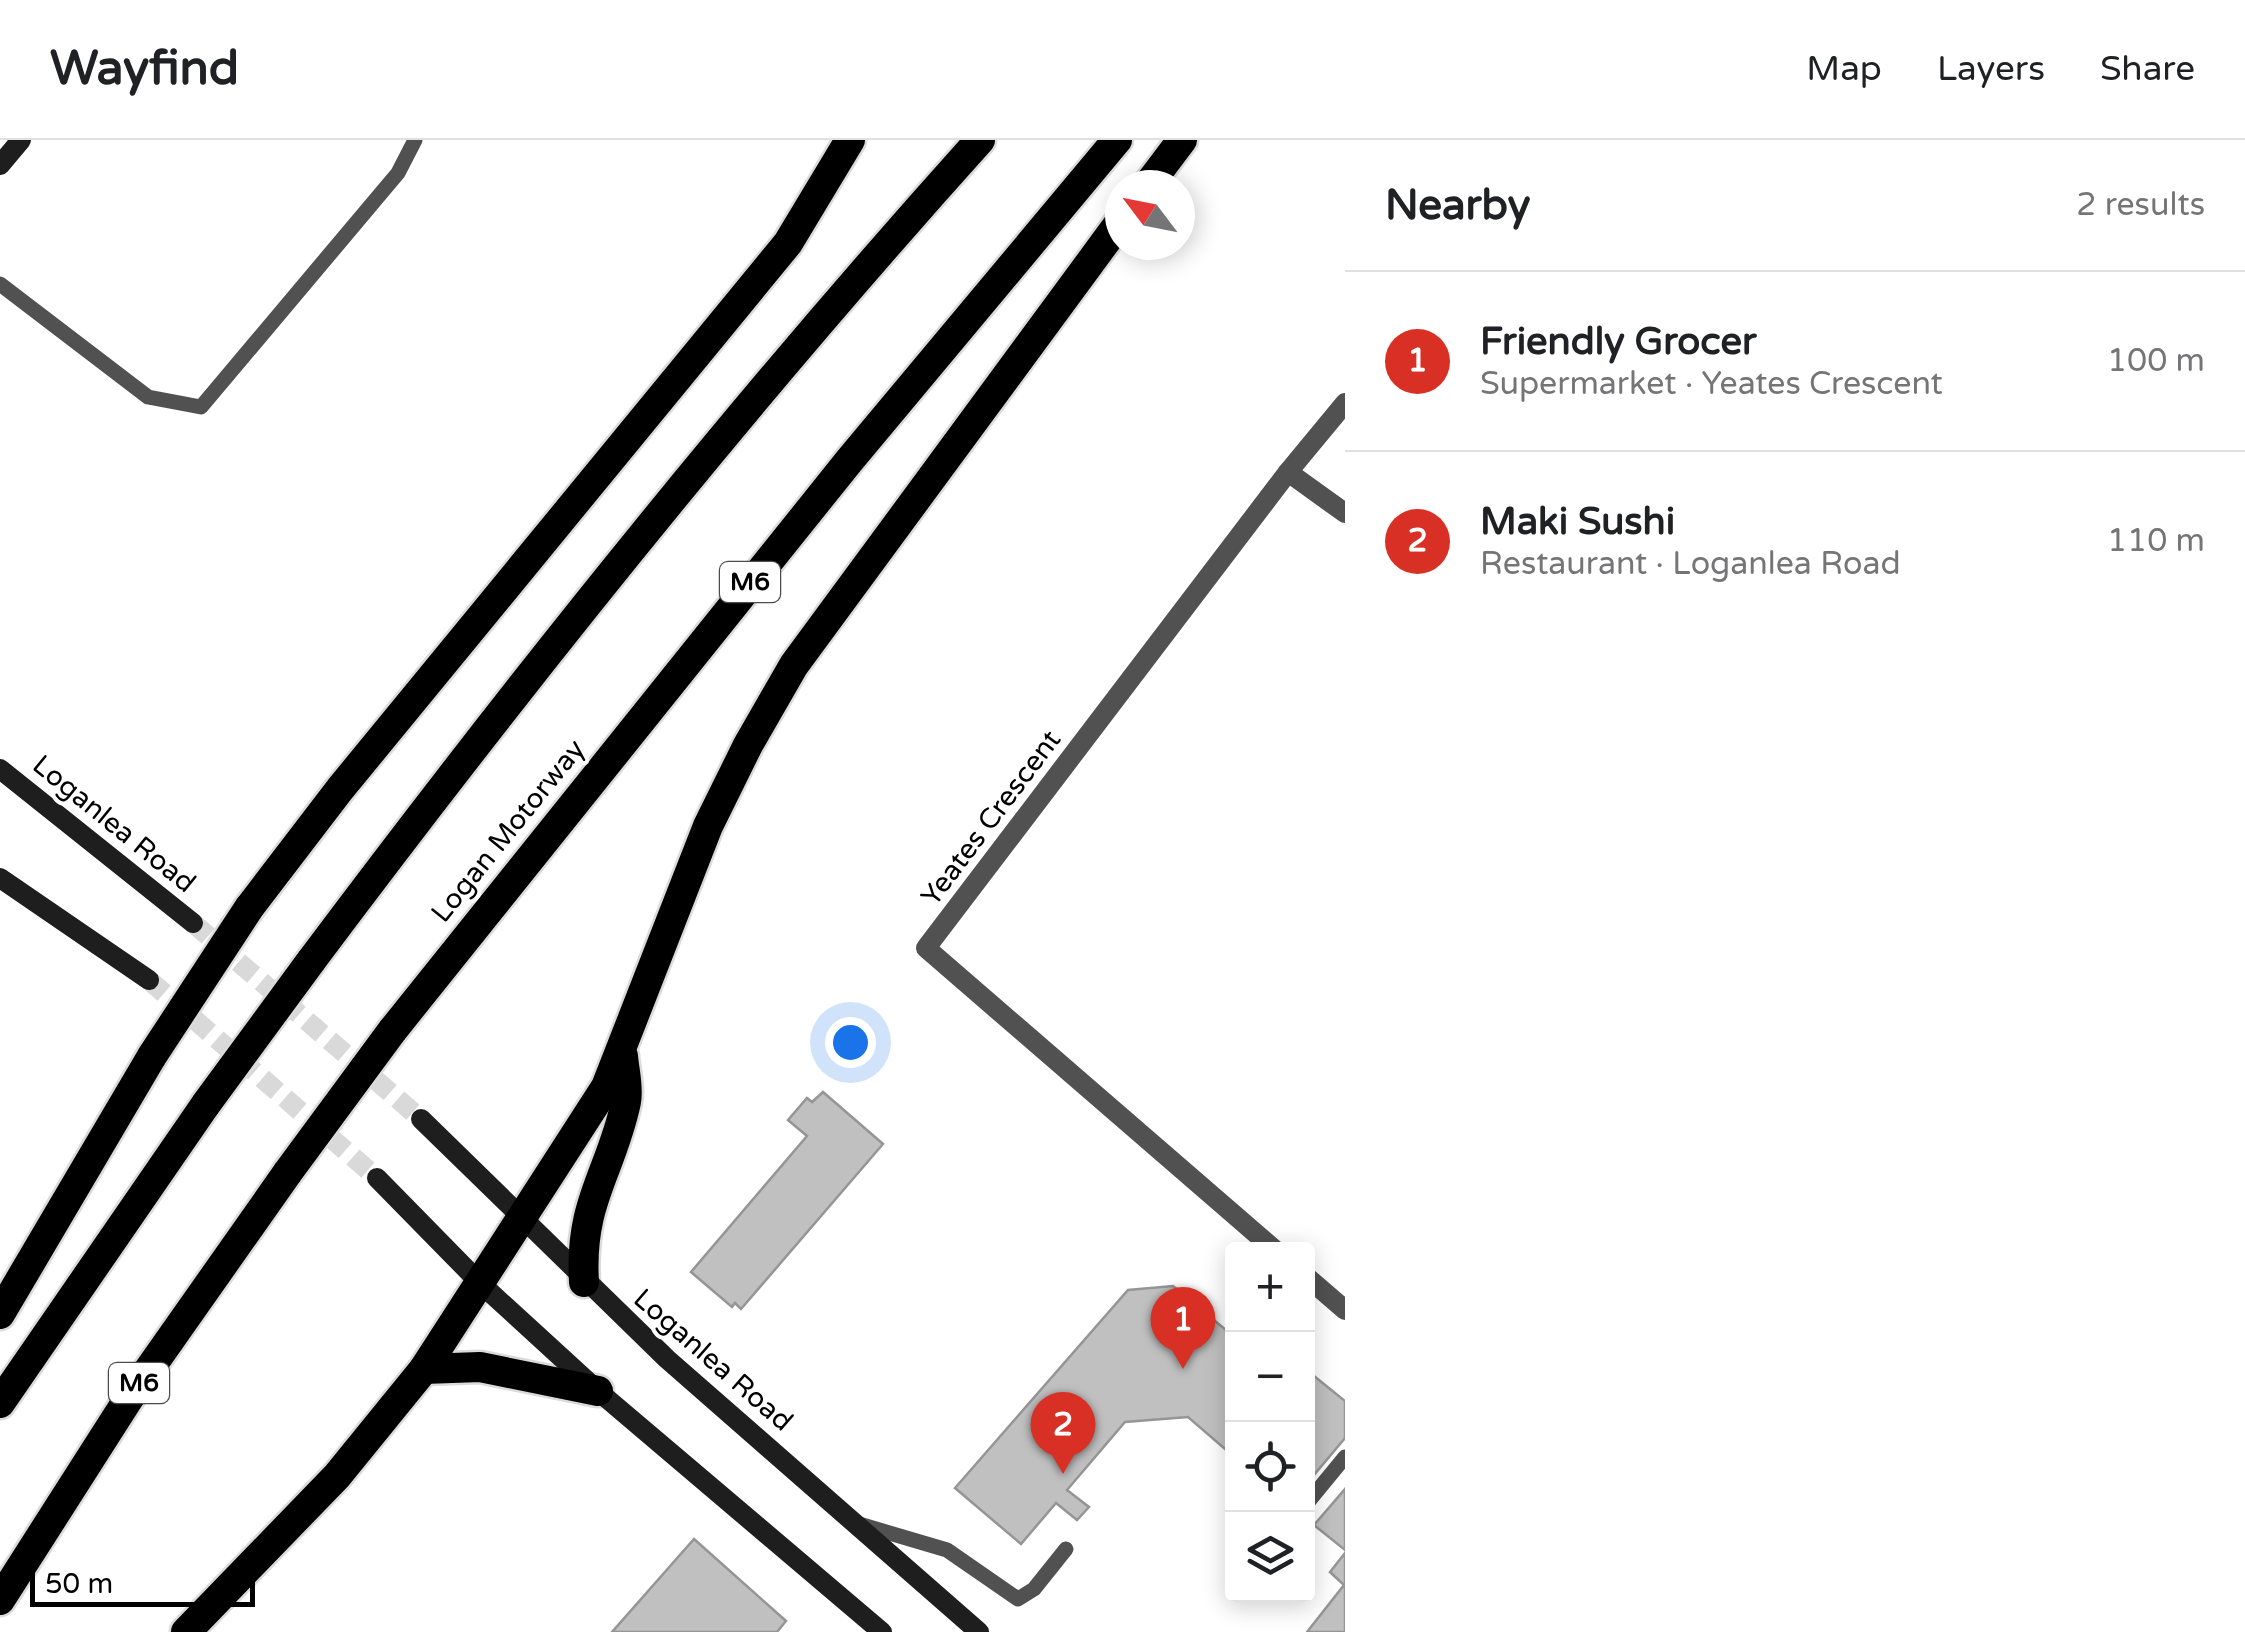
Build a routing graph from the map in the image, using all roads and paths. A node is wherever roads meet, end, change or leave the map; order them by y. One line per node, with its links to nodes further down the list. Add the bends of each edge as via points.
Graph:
1 (21, 140): 7 (main road)
2 (416, 140): 10 (lane, via 398,172 201,407 148,397)
3 (850, 140): 27 (highway, bridge, via 788,243 250,908 152,1056)
4 (980, 140): 30 (highway, bridge, via 559,634 206,1104)
5 (1117, 140): 35 (highway, Logan Motorway / M6, bridge, via 849,461 392,1031 129,1398)
6 (1182, 140): 8 (highway)
7 (0, 166)
8 (1159, 170)
9 (1105, 242): 18 (highway, via 794,664 708,826)
10 (0, 284)
11 (1345, 404): 12 (street, Yeates Crescent)
12 (1288, 472): 13 (street); 22 (street, Yeates Crescent, via 926,948)
13 (1345, 513)
14 (0, 770): 16 (main road, Loganlea Road)
15 (0, 878): 17 (main road)
16 (193, 923)
17 (149, 980)
18 (622, 1052): 21 (highway, via 585,1124); 23 (highway, via 627,1099 587,1213)
19 (420, 1119): 21 (main road, Loganlea Road)
20 (376, 1178): 24 (main road)
21 (521, 1221): 23 (main road, Loganlea Road); 24 (highway)
22 (1266, 1242)
23 (584, 1282): 33 (main road, Loganlea Road)
24 (480, 1283): 28 (highway); 29 (main road)
25 (1315, 1284): 26 (street)
26 (1345, 1310)
27 (0, 1314)
28 (424, 1369): 29 (highway, via 480,1367); 36 (highway, via 337,1476)
29 (598, 1391): 37 (main road)
30 (0, 1403)
31 (1345, 1458): 32 (lane)
32 (1315, 1494)
33 (858, 1524): 34 (lane, via 947,1550 1018,1599); 38 (main road, Loganlea Road)
34 (1066, 1549)
35 (0, 1600)
36 (186, 1632)
37 (882, 1632)
38 (979, 1632)

